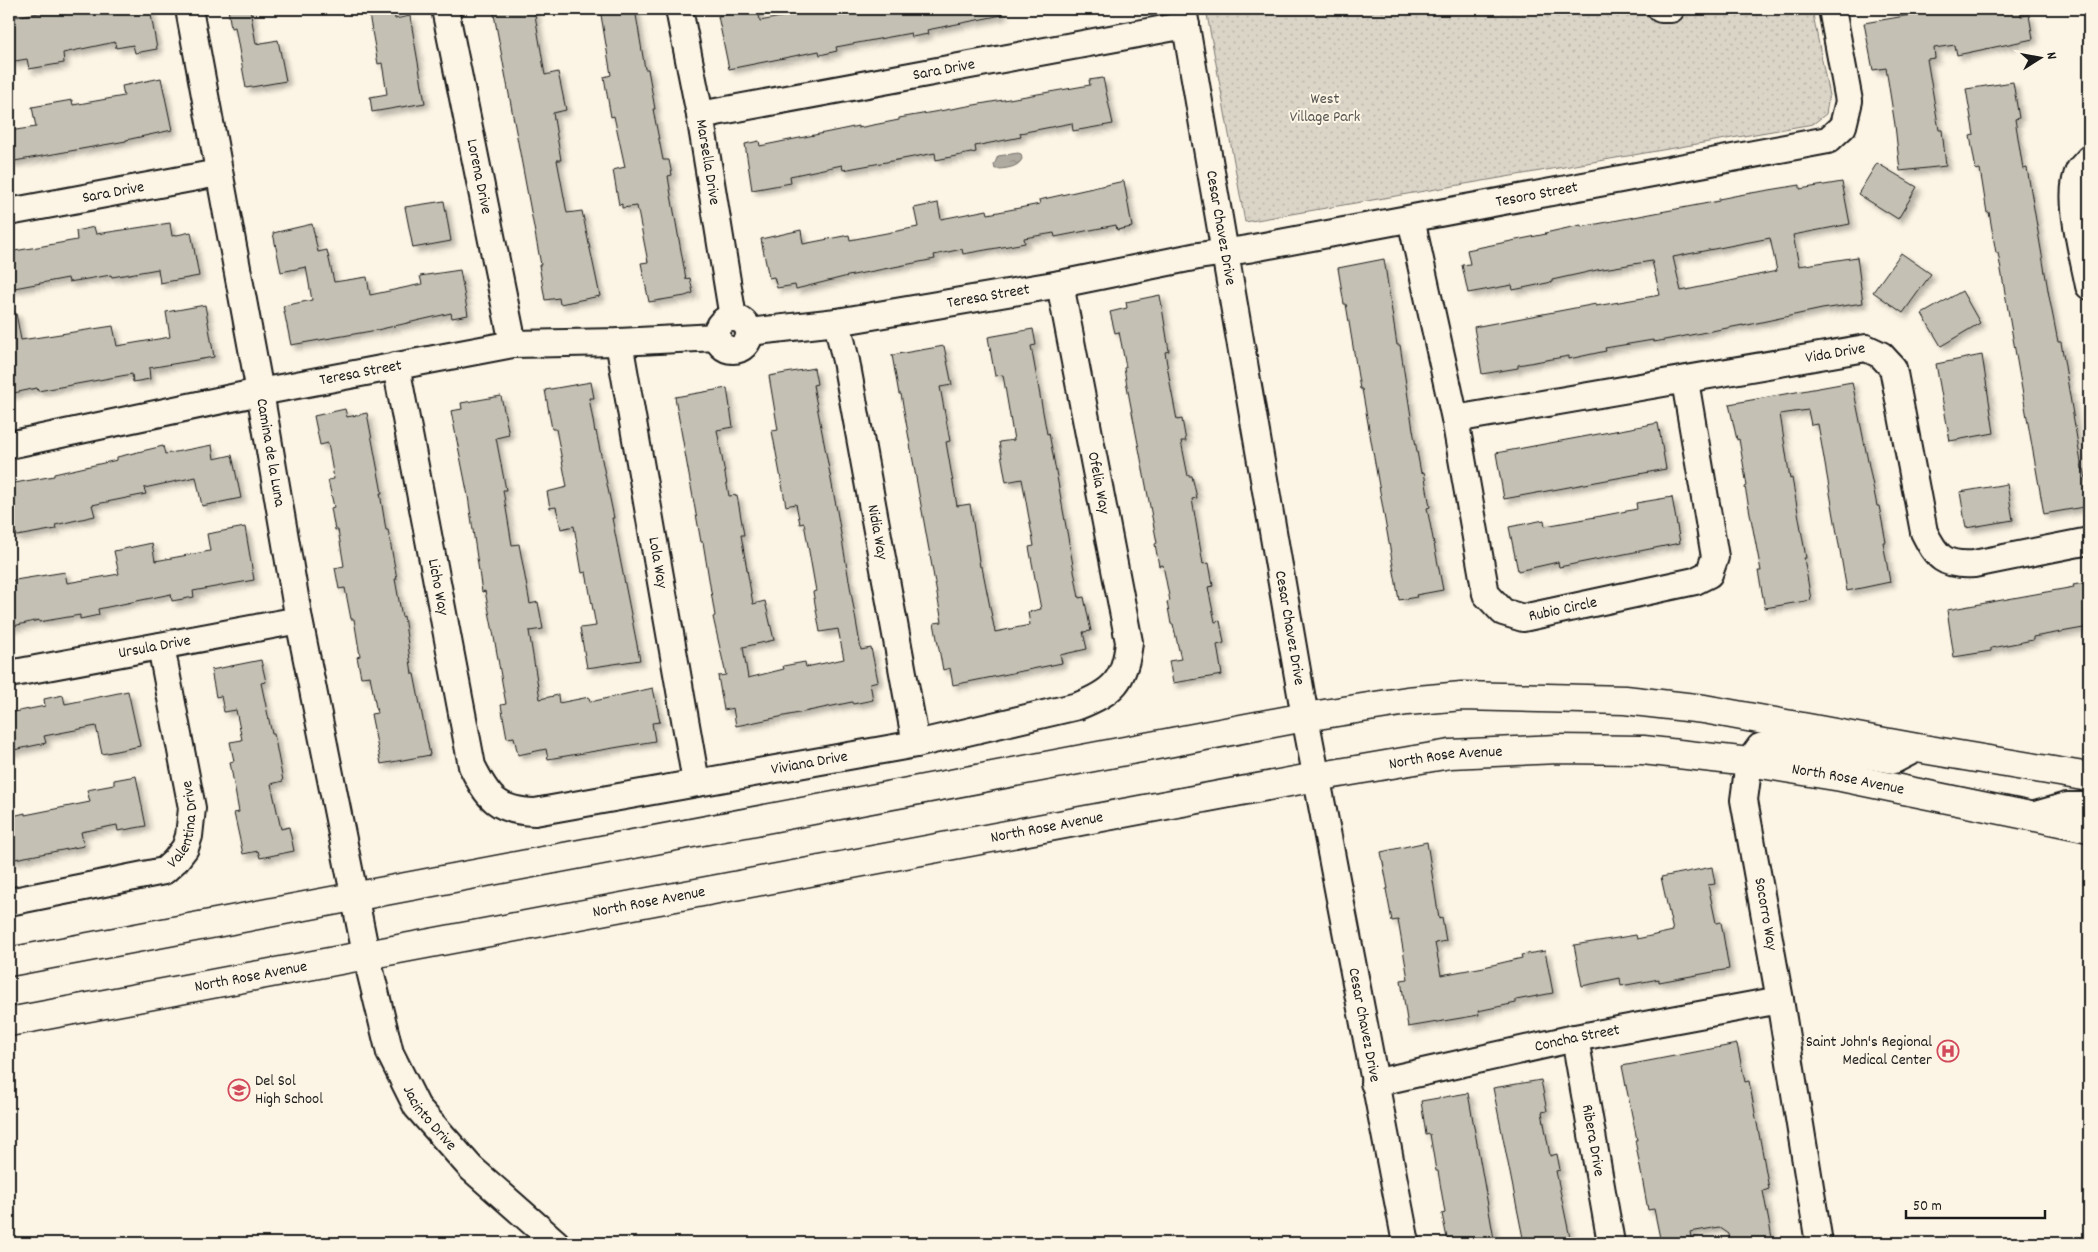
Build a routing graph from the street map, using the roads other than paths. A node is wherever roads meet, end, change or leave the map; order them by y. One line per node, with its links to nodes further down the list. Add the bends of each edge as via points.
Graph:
1 (189, 9): 10 (street, Camina de la Luna)
2 (445, 9): 19 (street, Lorena Drive)
3 (679, 9): 8 (street, Marsella Drive)
4 (1661, 9): 5 (street)
5 (1671, 9)
6 (1832, 9): 12 (street, Tesoro Street, via 1849,101 1843,126 1828,140)
7 (1185, 17): 8 (street, Sara Drive); 13 (street, Cesar Chavez Drive)
8 (700, 115): 17 (street, Marsella Drive)
9 (2084, 165): 15 (street, via 2075,189 2075,213)
10 (218, 173): 11 (street, Sara Drive); 22 (street, Camina de la Luna)
11 (9, 212)
12 (1411, 219): 13 (street, Tesoro Street); 23 (street, Rubio Circle)
13 (1226, 253): 14 (street, Teresa Street); 30 (street, Cesar Chavez Drive)
14 (1060, 284): 16 (street, Teresa Street); 29 (street, Ofelia Way, via 1129,642 1127,659)
15 (2089, 286)
16 (837, 322): 17 (street, Teresa Street); 31 (street, Nidia Way)
17 (733, 329): 18 (street, Teresa Street)
18 (619, 342): 19 (street, Teresa Street); 36 (street, Lola Way)
19 (513, 344): 20 (street, Teresa Street)
20 (396, 366): 22 (street, Teresa Street); 37 (street, Licho Way, via 472,766 483,788)
21 (1685, 380): 23 (street, Vida Drive); 23 (street, Rubio Circle, via 1715,557 1709,574 1695,581 1523,618 1503,612 1486,594); 25 (street, Vida Drive, via 1866,348 1881,355 1893,368 1924,532 1943,561 1958,565 1974,564)
22 (260, 392): 24 (street, Teresa Street); 26 (street, Camina de la Luna)
23 (1455, 419)
24 (9, 445)
25 (2089, 541)
26 (299, 620): 27 (street, Ursula Drive); 41 (street, Camina de la Luna)
27 (161, 646): 28 (street, Ursula Drive); 42 (street, Valentina Drive, via 192,808 189,836 184,848 164,871)
28 (9, 674)
29 (1117, 681): 31 (street, Viviana Drive, via 1102,696 1078,706)
30 (1305, 717): 32 (main road, via 1462,696 1596,699 1704,709); 34 (street, Cesar Chavez Drive); 41 (main road)
31 (916, 744): 36 (street, Viviana Drive)
32 (1917, 748): 33 (street, via 1894,760 1805,745 1773,744 1760,747); 35 (main road)
33 (1749, 762): 34 (main road, North Rose Avenue, via 1643,750 1558,750 1450,754); 39 (main road, North Rose Avenue); 45 (street, Socorro Way, via 1744,800)
34 (1316, 776): 43 (main road, North Rose Avenue); 48 (street, Cesar Chavez Drive)
35 (2089, 777)
36 (696, 782): 37 (street, Viviana Drive, via 535,812 518,812)
37 (495, 802)
38 (2089, 806): 39 (street, via 2067,806)
39 (2032, 816): 40 (main road, North Rose Avenue)
40 (2089, 828)
41 (355, 896): 43 (street, Jacinto Drive); 44 (main road)
42 (9, 902)
43 (366, 954): 46 (main road, North Rose Avenue); 49 (street, Jacinto Drive, via 390,1053 416,1107 471,1168)
44 (9, 962)
45 (1780, 1000): 47 (street, Concha Street); 52 (street, Socorro Way)
46 (9, 1022)
47 (1575, 1038): 48 (street, Concha Street); 51 (street, Ribera Drive)
48 (1374, 1083): 50 (street, Cesar Chavez Drive)
49 (556, 1243)
50 (1406, 1243)
51 (1611, 1243)
52 (1819, 1243)

